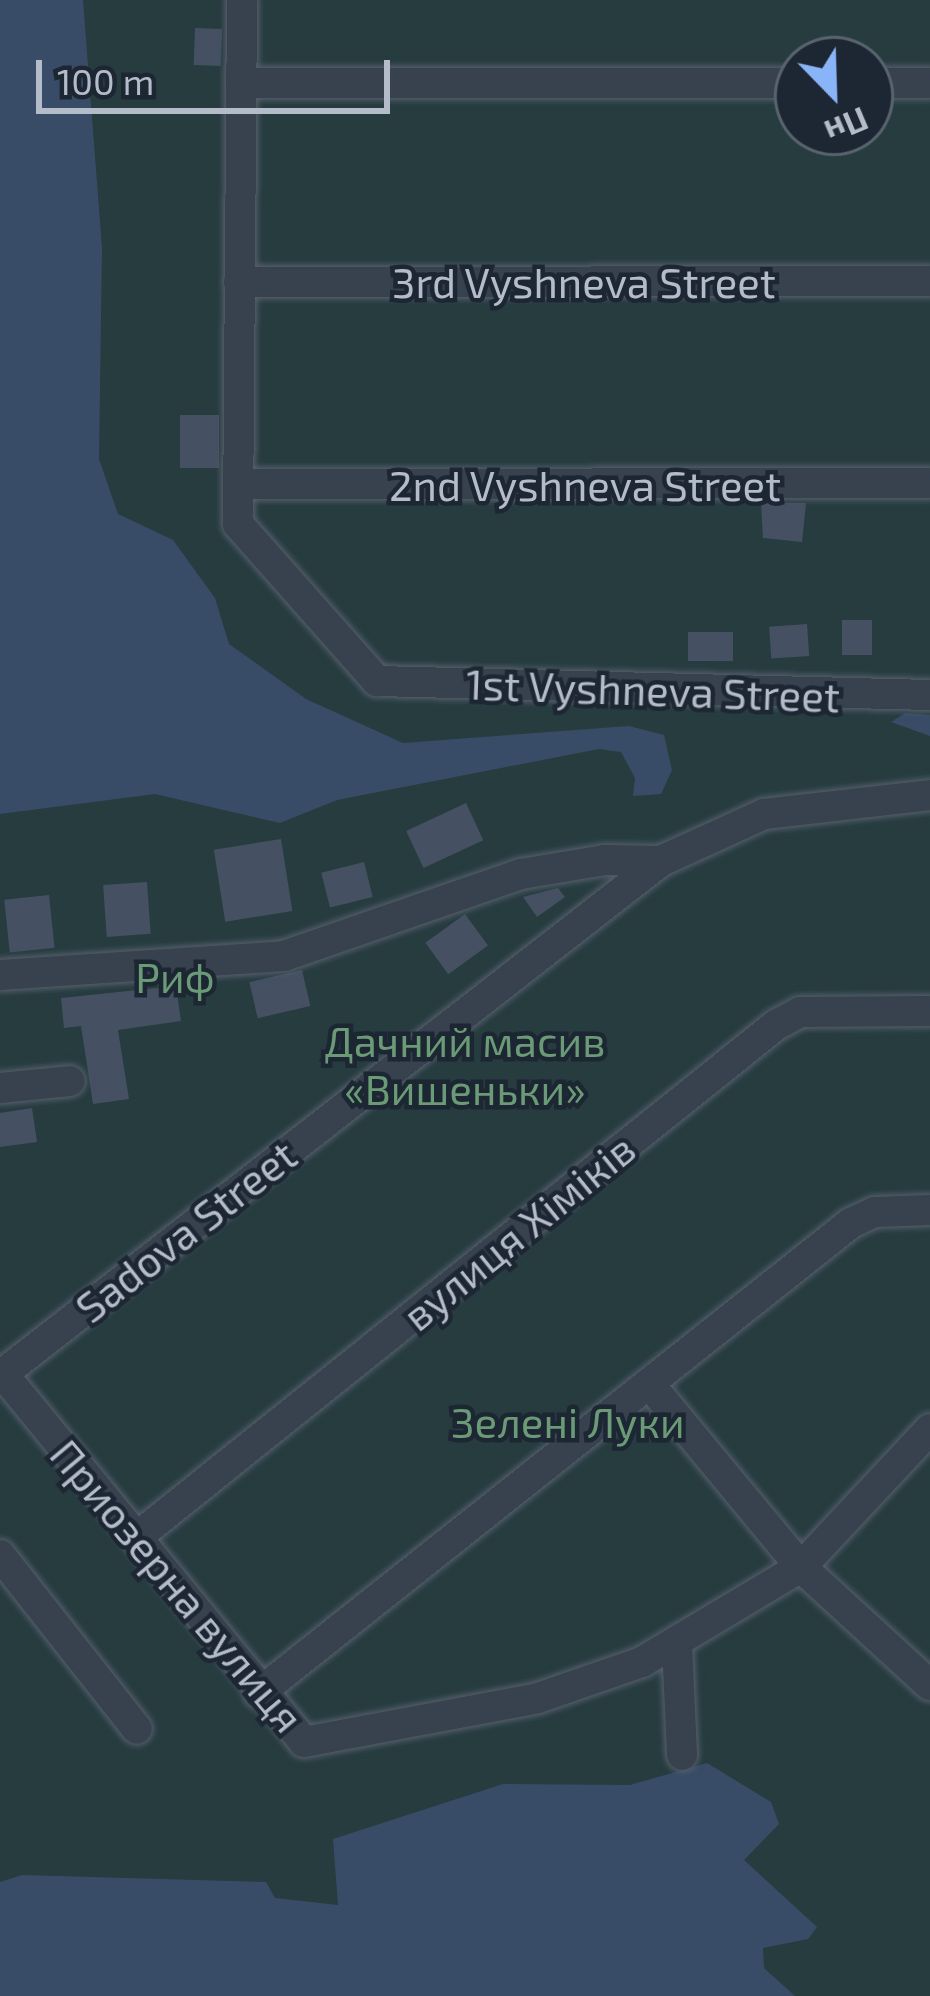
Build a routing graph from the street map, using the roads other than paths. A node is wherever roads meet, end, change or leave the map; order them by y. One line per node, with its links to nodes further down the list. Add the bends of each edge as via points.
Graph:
1 (242, 0): 2 (street)
2 (241, 83): 3 (street); 7 (street)
3 (774, 83)
4 (894, 83): 5 (street)
5 (930, 83)
6 (930, 281): 7 (street, 3rd Vyshneva Street)
7 (238, 282): 9 (street)
8 (930, 483): 9 (street, 2nd Vyshneva Street)
9 (240, 484): 10 (street, 1st Vyshneva Street, via 238,524 377,681)
10 (930, 694)
11 (930, 795): 12 (street, Sadova Street, via 764,814)
12 (661, 861): 13 (street, via 605,860 520,874 284,956); 18 (street, Sadova Street)
13 (0, 975)
14 (930, 1011): 21 (street, вулиця Хіміків, via 800,1012 776,1024)
15 (70, 1081): 16 (street)
16 (0, 1088)
17 (930, 1210): 19 (street, via 875,1212 851,1223)
18 (1, 1375): 21 (street, Приозерна вулиця)
19 (651, 1386): 23 (street); 26 (street)
20 (930, 1429): 23 (street, Приозерна вулиця)
21 (137, 1537): 26 (street, Приозерна вулиця)
22 (0, 1555): 27 (street)
23 (801, 1567): 24 (street, Приозерна вулиця); 25 (street)
24 (676, 1644): 26 (street, Приозерна вулиця, via 538,1698 304,1742); 28 (street)
25 (930, 1685)
26 (259, 1693)
27 (137, 1729)
28 (682, 1755)

